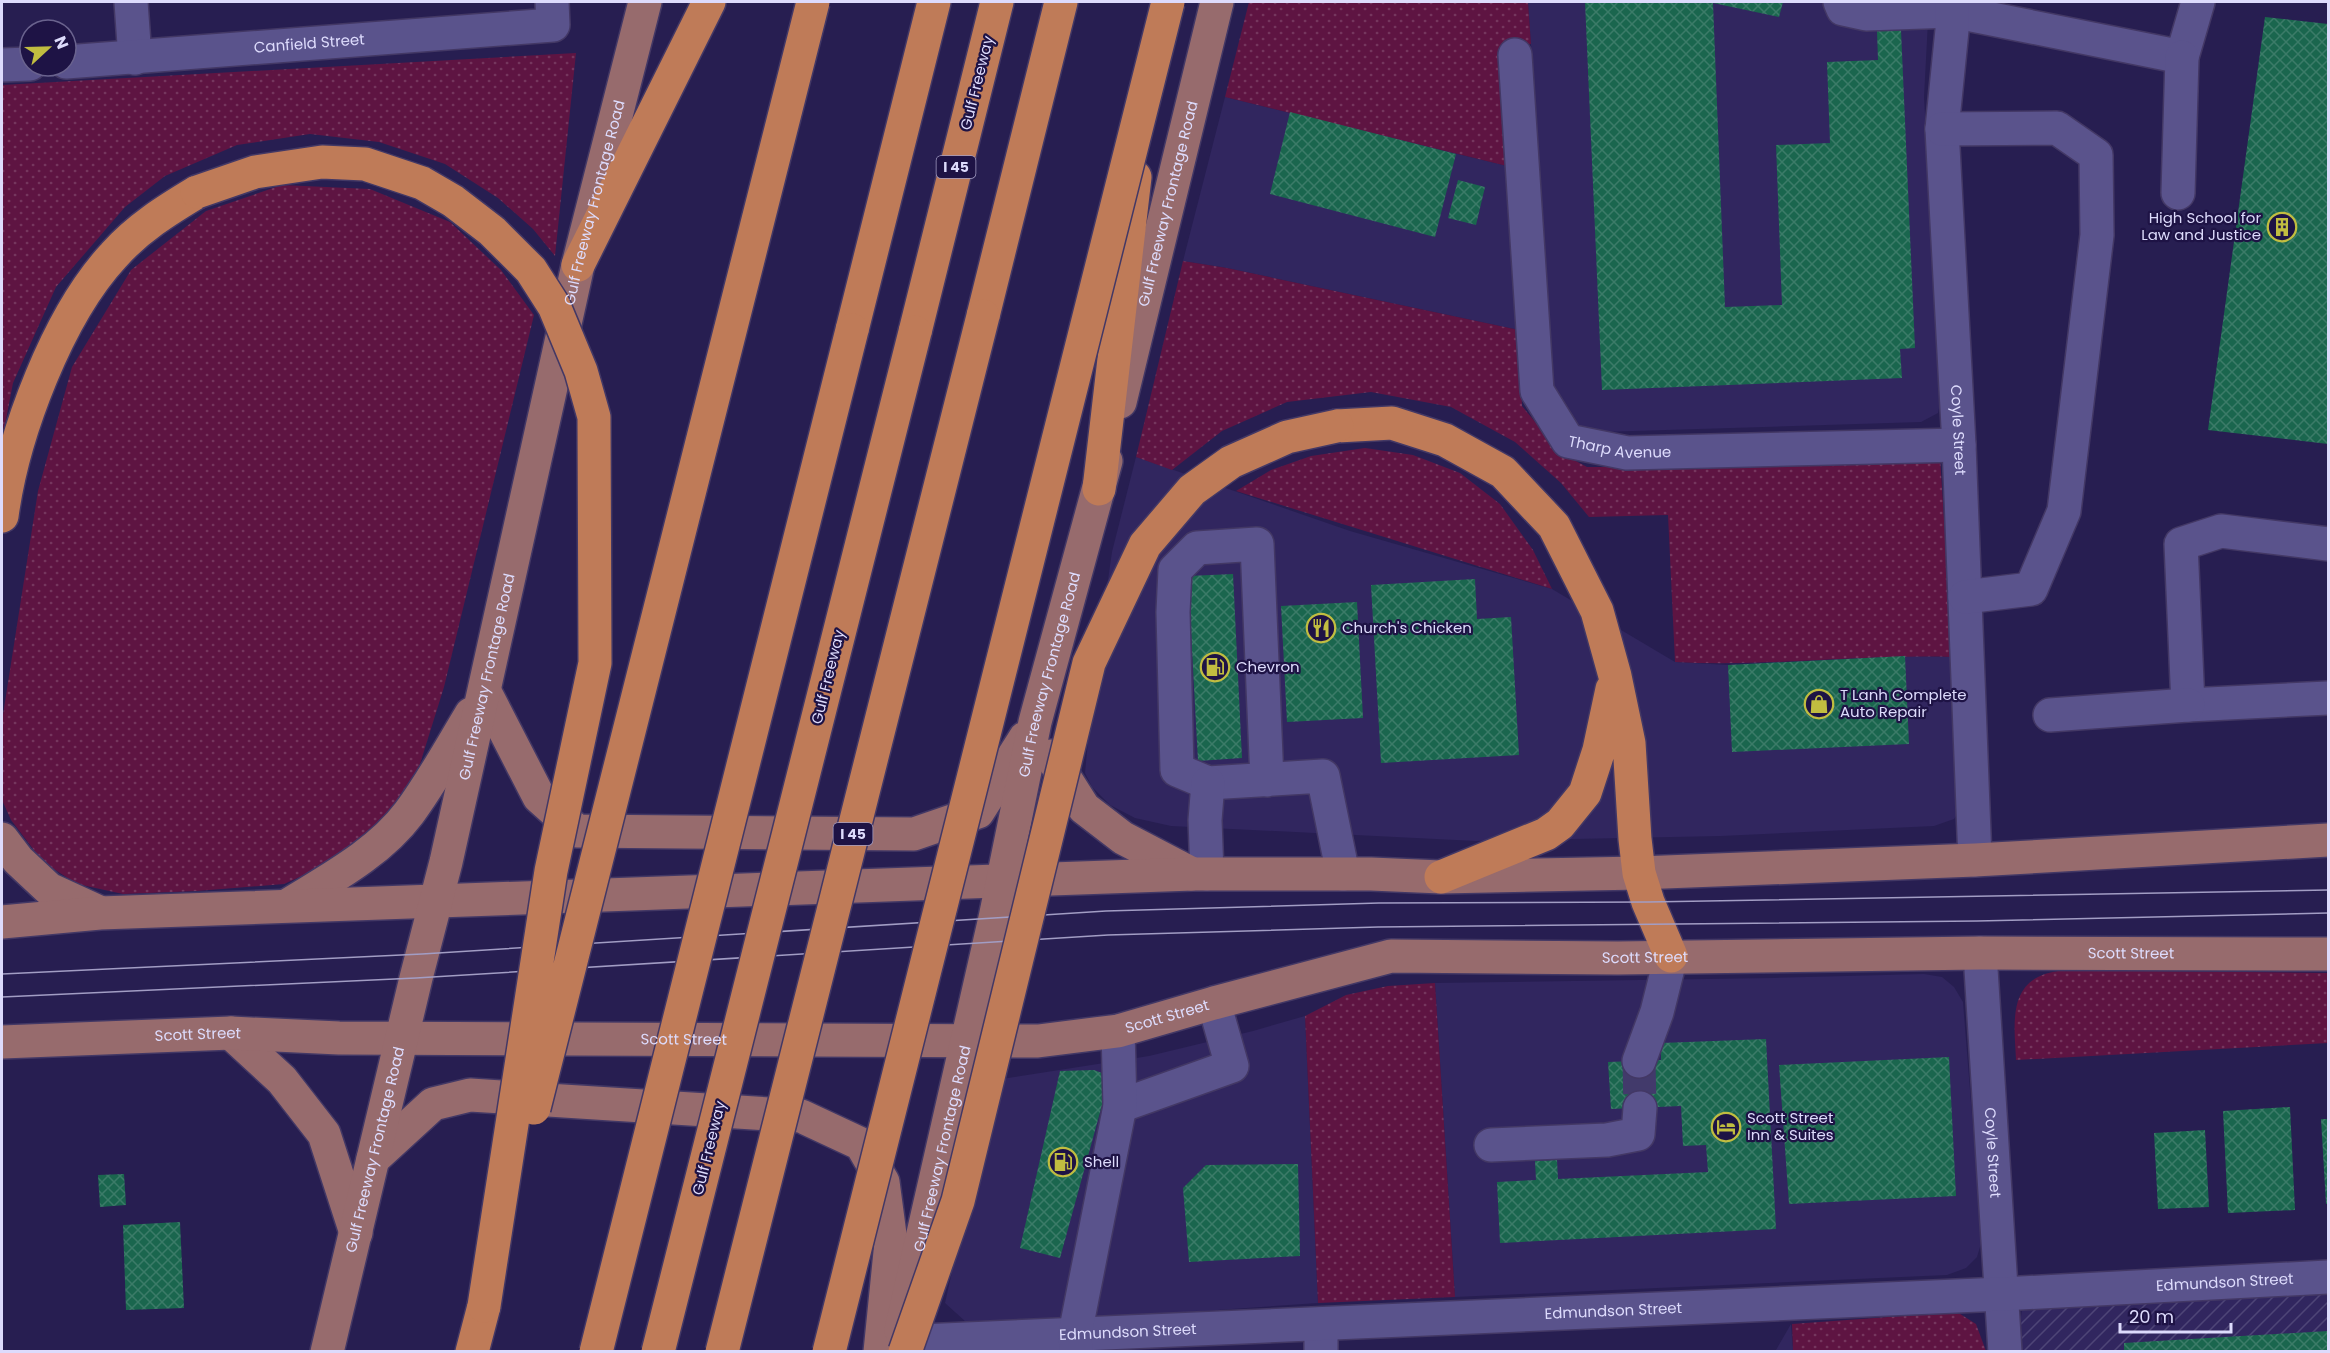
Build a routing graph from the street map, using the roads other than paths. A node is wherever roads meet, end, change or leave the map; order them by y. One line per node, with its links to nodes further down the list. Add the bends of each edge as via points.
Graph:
1 (131, 2): 17 (street)
2 (645, 2): 23 (main road, Gulf Freeway Frontage Road)
3 (709, 2): 23 (highway)
4 (813, 2): 66 (highway, bridge)
5 (934, 2): 72 (highway, bridge)
6 (997, 2): 73 (highway, Gulf Freeway / I 45, bridge)
7 (1061, 2): 74 (highway, I 45, bridge)
8 (1155, 2): 25 (highway)
9 (1168, 2): 75 (highway, bridge)
10 (1217, 2): 25 (main road, Gulf Freeway Frontage Road)
11 (1840, 2): 13 (street, via 1843,9 1866,14)
12 (2198, 2): 16 (street)
13 (1952, 6): 16 (street); 21 (street, Coyle Street)
14 (552, 13): 17 (street, Canfield Street)
15 (1515, 55): 24 (street, Tharp Avenue, via 1537,391 1568,441 1627,453)
16 (2182, 57): 22 (street)
17 (135, 58): 18 (street, Canfield Street)
18 (78, 61)
19 (18, 64): 20 (street)
20 (2, 65)
21 (1942, 129): 24 (street, Coyle Street); 28 (street, via 2057,128 2096,154 2097,235 2064,511 2031,589)
22 (2178, 193)
23 (578, 265): 30 (main road, Gulf Freeway Frontage Road)
24 (1959, 446): 28 (street, Coyle Street)
25 (1099, 489): 34 (main road, Gulf Freeway Frontage Road)
26 (2, 516): 66 (highway, bridge, via 5,491 30,406 69,316 113,255 154,218 197,192 255,172 322,162 365,164 422,183 453,201 492,231 531,270 554,306 581,371 594,417 595,663 551,871)
27 (2328, 544): 32 (street, via 2221,531 2181,544)
28 (1965, 597): 39 (street, Coyle Street)
29 (1615, 676): 40 (highway, via 1629,743); 43 (highway, via 1586,793 1560,824 1546,834); 69 (highway, bridge, via 1597,611 1554,526 1503,472 1445,441 1392,423 1336,426 1287,437 1231,462 1192,490 1145,545 1089,663 958,1201)
30 (485, 692): 34 (main road, via 539,797 577,831 914,834 978,812); 45 (main road, Gulf Freeway Frontage Road); 46 (main road, via 409,813 352,865)
31 (2328, 698): 32 (street)
32 (2188, 705): 33 (street)
33 (2050, 715)
34 (1035, 722): 41 (main road, via 1084,808 1123,838); 44 (main road, Gulf Freeway Frontage Road)
35 (1267, 780): 36 (street); 36 (street, via 1257,544 1197,548 1175,570 1177,770); 42 (street, via 1323,776)
36 (1208, 783): 41 (street)
37 (2, 839): 47 (main road, via 49,889)
38 (2328, 840): 39 (main road)
39 (1975, 860): 40 (main road)
40 (1639, 873): 43 (main road); 51 (highway)
41 (1200, 874): 42 (main road); 44 (main road)
42 (1343, 874): 43 (main road)
43 (1442, 877)
44 (1002, 882): 45 (main road); 57 (main road, Gulf Freeway Frontage Road)
45 (436, 902): 46 (main road); 55 (main road, Gulf Freeway Frontage Road)
46 (286, 906): 47 (main road)
47 (100, 913): 48 (main road)
48 (2, 922)
49 (1980, 953): 50 (main road, Scott Street); 51 (main road, Scott Street); 65 (street, Coyle Street)
50 (2328, 954)
51 (1671, 956): 52 (main road, Scott Street, via 1391,956); 58 (street)
52 (1214, 1003): 53 (main road, Scott Street); 59 (street, via 1232,1066)
53 (1118, 1031): 57 (main road, Scott Street, via 1038,1041); 59 (street)
54 (231, 1033): 55 (main road, Scott Street); 56 (main road, Scott Street); 63 (main road, via 282,1080 324,1134)
55 (402, 1037): 57 (main road, Scott Street); 62 (main road, Gulf Freeway Frontage Road)
56 (2, 1042)
57 (965, 1042): 69 (main road, Gulf Freeway Frontage Road)
58 (1639, 1061)
59 (1120, 1106): 68 (street)
60 (1640, 1108): 61 (street, via 1638,1134 1607,1140)
61 (1491, 1145)
62 (373, 1159): 63 (main road, Gulf Freeway Frontage Road); 69 (main road, via 433,1104 470,1095 801,1116 861,1144 883,1182 891,1242)
63 (356, 1233): 70 (main road, Gulf Freeway Frontage Road)
64 (2328, 1277): 65 (street, Edmundson Street)
65 (2002, 1294): 67 (street, Edmundson Street); 76 (street, Coyle Street)
66 (484, 1306): 71 (highway)
67 (1321, 1338): 68 (street, Edmundson Street)
68 (1075, 1343): 69 (street, Edmundson Street)
69 (895, 1349)
70 (327, 1352)
71 (472, 1352)
72 (596, 1352)
73 (658, 1352)
74 (722, 1352)
75 (829, 1352)
76 (2005, 1352)

